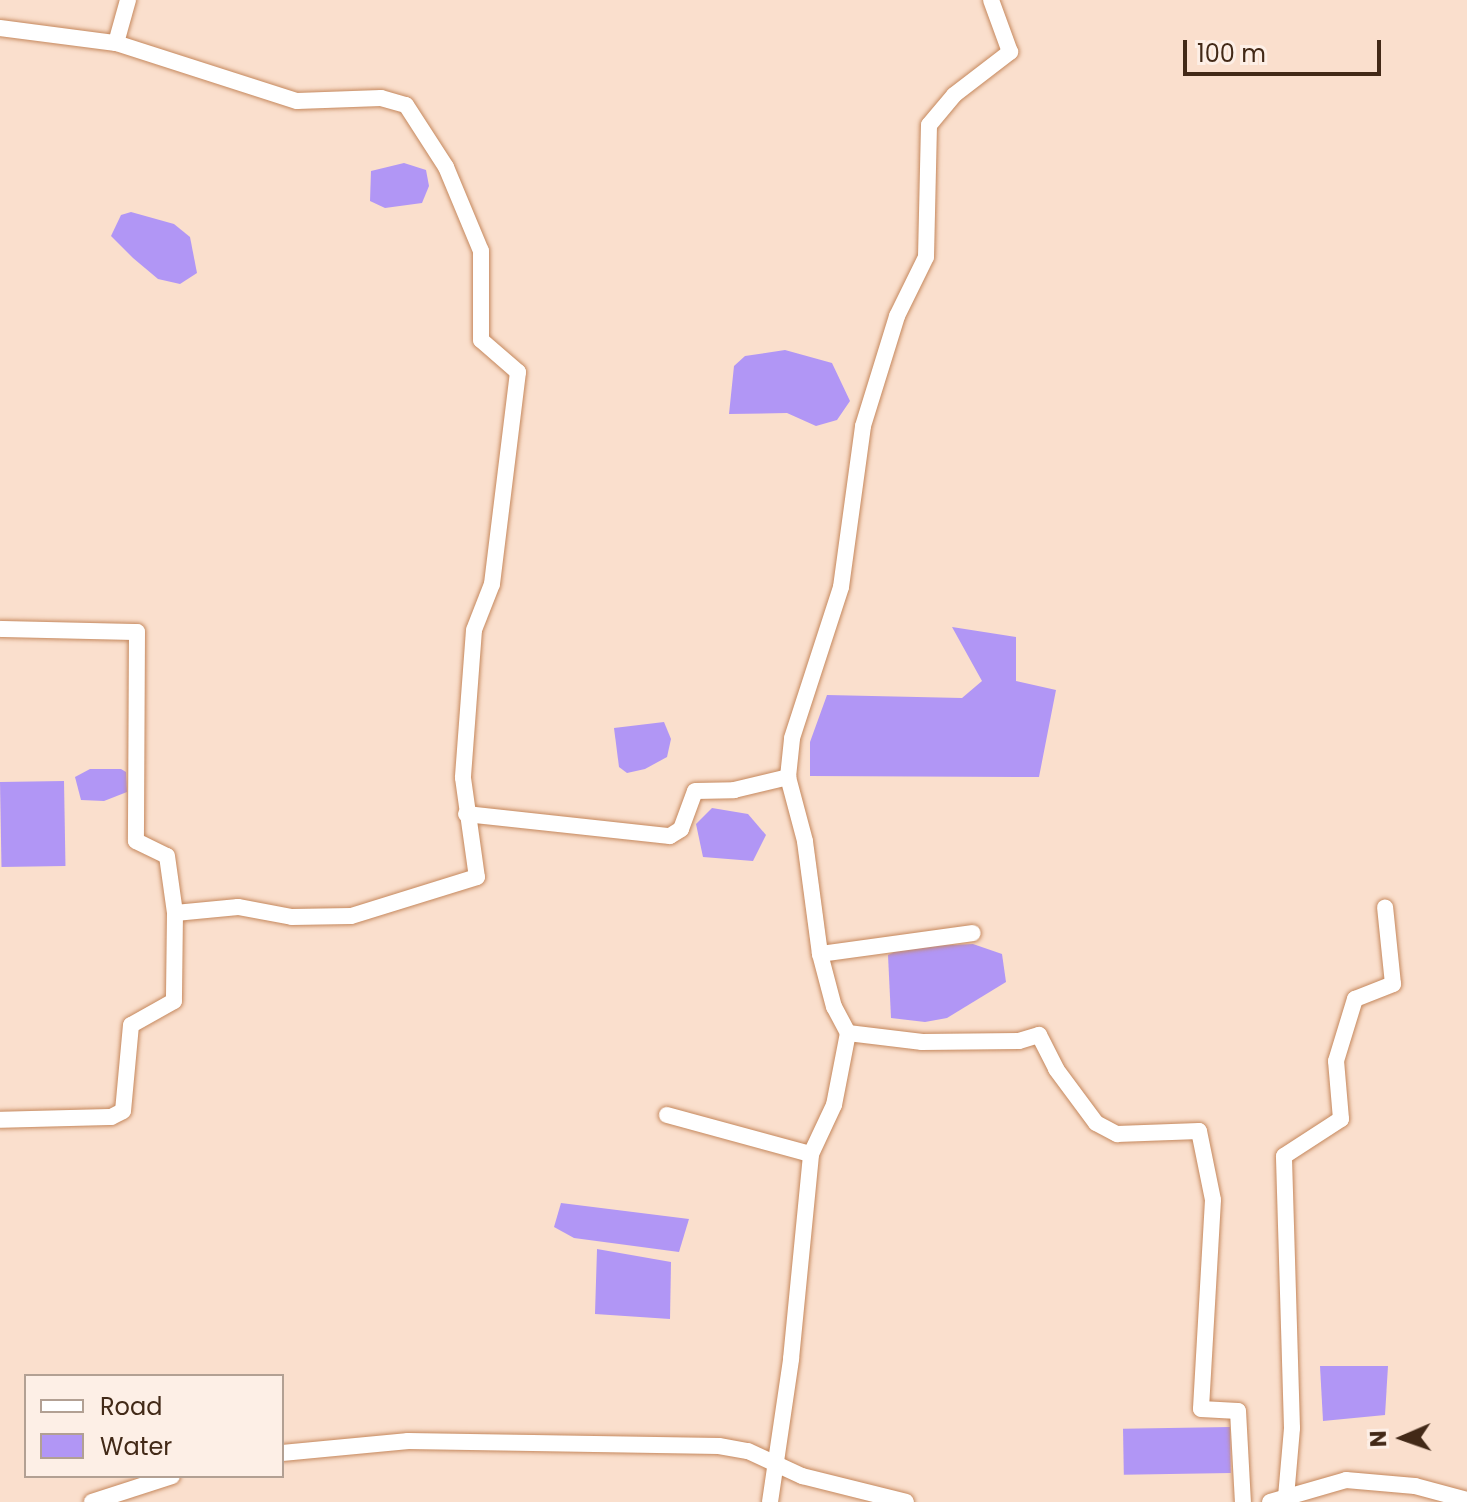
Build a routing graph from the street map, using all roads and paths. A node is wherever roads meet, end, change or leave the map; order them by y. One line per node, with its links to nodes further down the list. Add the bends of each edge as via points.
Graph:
1 (128, 0): 4 (street)
2 (991, 0): 6 (street, via 1010,52 954,95 929,125 926,257 897,316 863,426 841,587 792,738)
3 (0, 28): 4 (street)
4 (116, 43): 7 (street, via 297,101 381,98 406,105 446,167 481,251 481,340 518,372 492,584 474,630 463,778)
5 (0, 629): 9 (street, via 137,632 136,841 167,856)
6 (788, 777): 7 (street, via 734,790 695,791 681,829 670,836); 11 (street, via 805,841)
7 (466, 814): 9 (street, via 474,881 351,916 292,917 238,907)
8 (1385, 907): 19 (street, via 1393,984 1355,999 1336,1061 1341,1119 1284,1156 1292,1428)
9 (175, 913): 14 (street, via 174,1001 131,1025 123,1111 111,1117)
10 (973, 933): 11 (street)
11 (820, 954): 12 (street, via 834,1007)
12 (848, 1033): 15 (street, via 834,1105); 24 (street, via 922,1042 1019,1041 1039,1035 1056,1069 1096,1123 1117,1134 1199,1131 1213,1200 1201,1409 1238,1411)
13 (667, 1115): 15 (street)
14 (0, 1120)
15 (811, 1154): 17 (street, via 791,1359)
16 (284, 1453): 17 (street, via 408,1441 719,1446 748,1451)
17 (774, 1465): 22 (street); 23 (street)
18 (166, 1478): 21 (street)
19 (1278, 1500): 20 (street, via 1346,1480 1415,1486)
20 (1467, 1500)
21 (92, 1502)
22 (770, 1502)
23 (906, 1502)
24 (1243, 1502)

